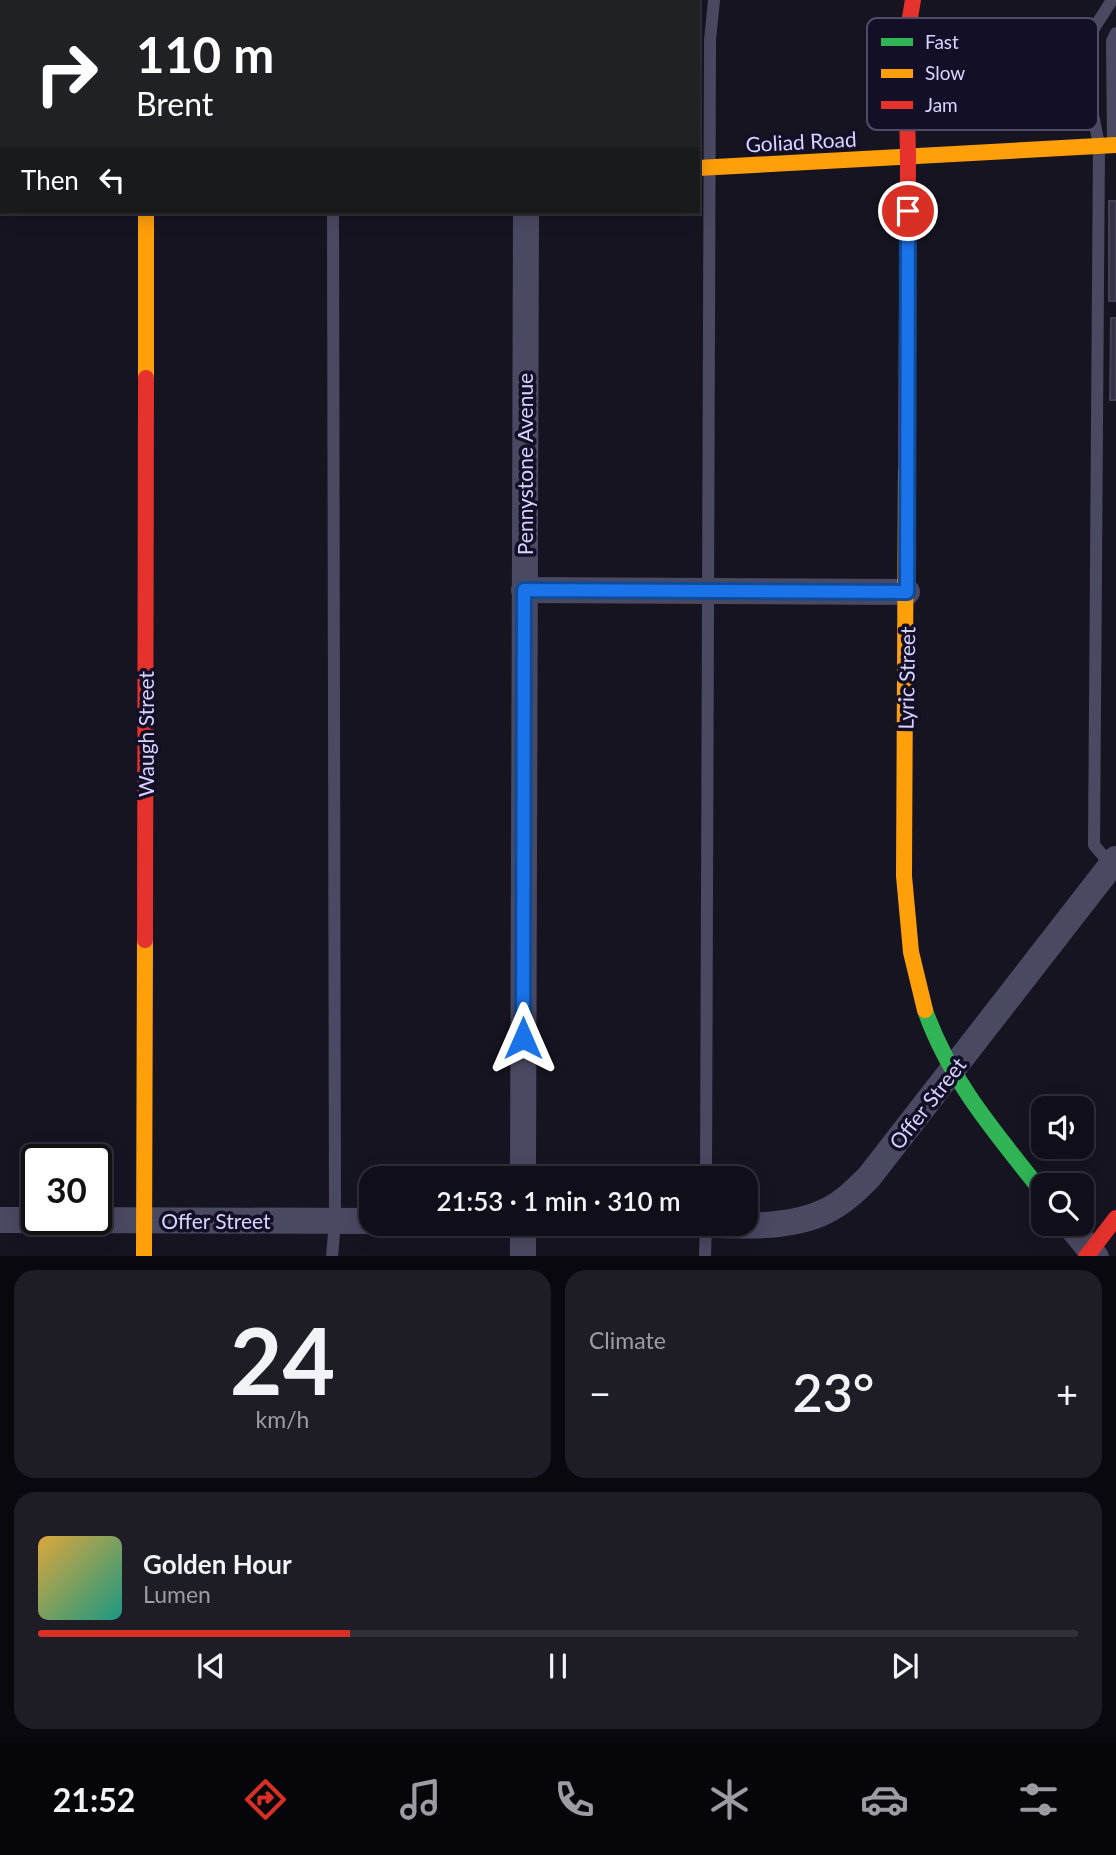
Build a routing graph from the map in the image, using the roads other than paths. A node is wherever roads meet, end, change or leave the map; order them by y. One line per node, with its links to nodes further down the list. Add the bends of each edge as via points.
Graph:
1 (714, 0): 11 (lane)
2 (913, 0): 4 (street, Lyric Street)
3 (1112, 0): 5 (lane)
4 (910, 18)
5 (1098, 22)
6 (1116, 33): 9 (lane)
7 (1098, 114): 9 (lane)
8 (907, 130): 10 (street, Lyric Street)
9 (1109, 145): 10 (street, Goliad Road); 18 (lane, via 1094,845)
10 (908, 156): 11 (street, Goliad Road); 17 (street, Lyric Street)
11 (704, 168): 16 (lane)
12 (146, 214): 27 (street, Waugh Street)
13 (332, 214): 28 (lane)
14 (526, 214): 15 (street, Pennystone Avenue)
15 (524, 590): 16 (street); 20 (street, Pennystone Avenue)
16 (709, 591): 17 (street); 21 (lane)
17 (907, 592): 19 (street, Lyric Street, via 906,919 923,1003)
18 (1114, 862): 19 (street, Offer Street)
19 (952, 1070): 22 (street, Lyric Street); 30 (street, Offer Street, via 849,1196 800,1220)
20 (523, 1166)
21 (706, 1166)
22 (1031, 1178)
23 (1116, 1218): 34 (street)
24 (0, 1220): 25 (street)
25 (21, 1220)
26 (112, 1220): 27 (street, Offer Street)
27 (143, 1220): 28 (street, Offer Street); 35 (street, Waugh Street)
28 (335, 1221): 29 (street, Offer Street); 36 (lane)
29 (359, 1221)
30 (758, 1224)
31 (523, 1236): 37 (street)
32 (706, 1236): 38 (lane)
33 (1077, 1236): 34 (street)
34 (1091, 1255)
35 (144, 1256)
36 (332, 1256)
37 (523, 1256)
38 (705, 1256)

